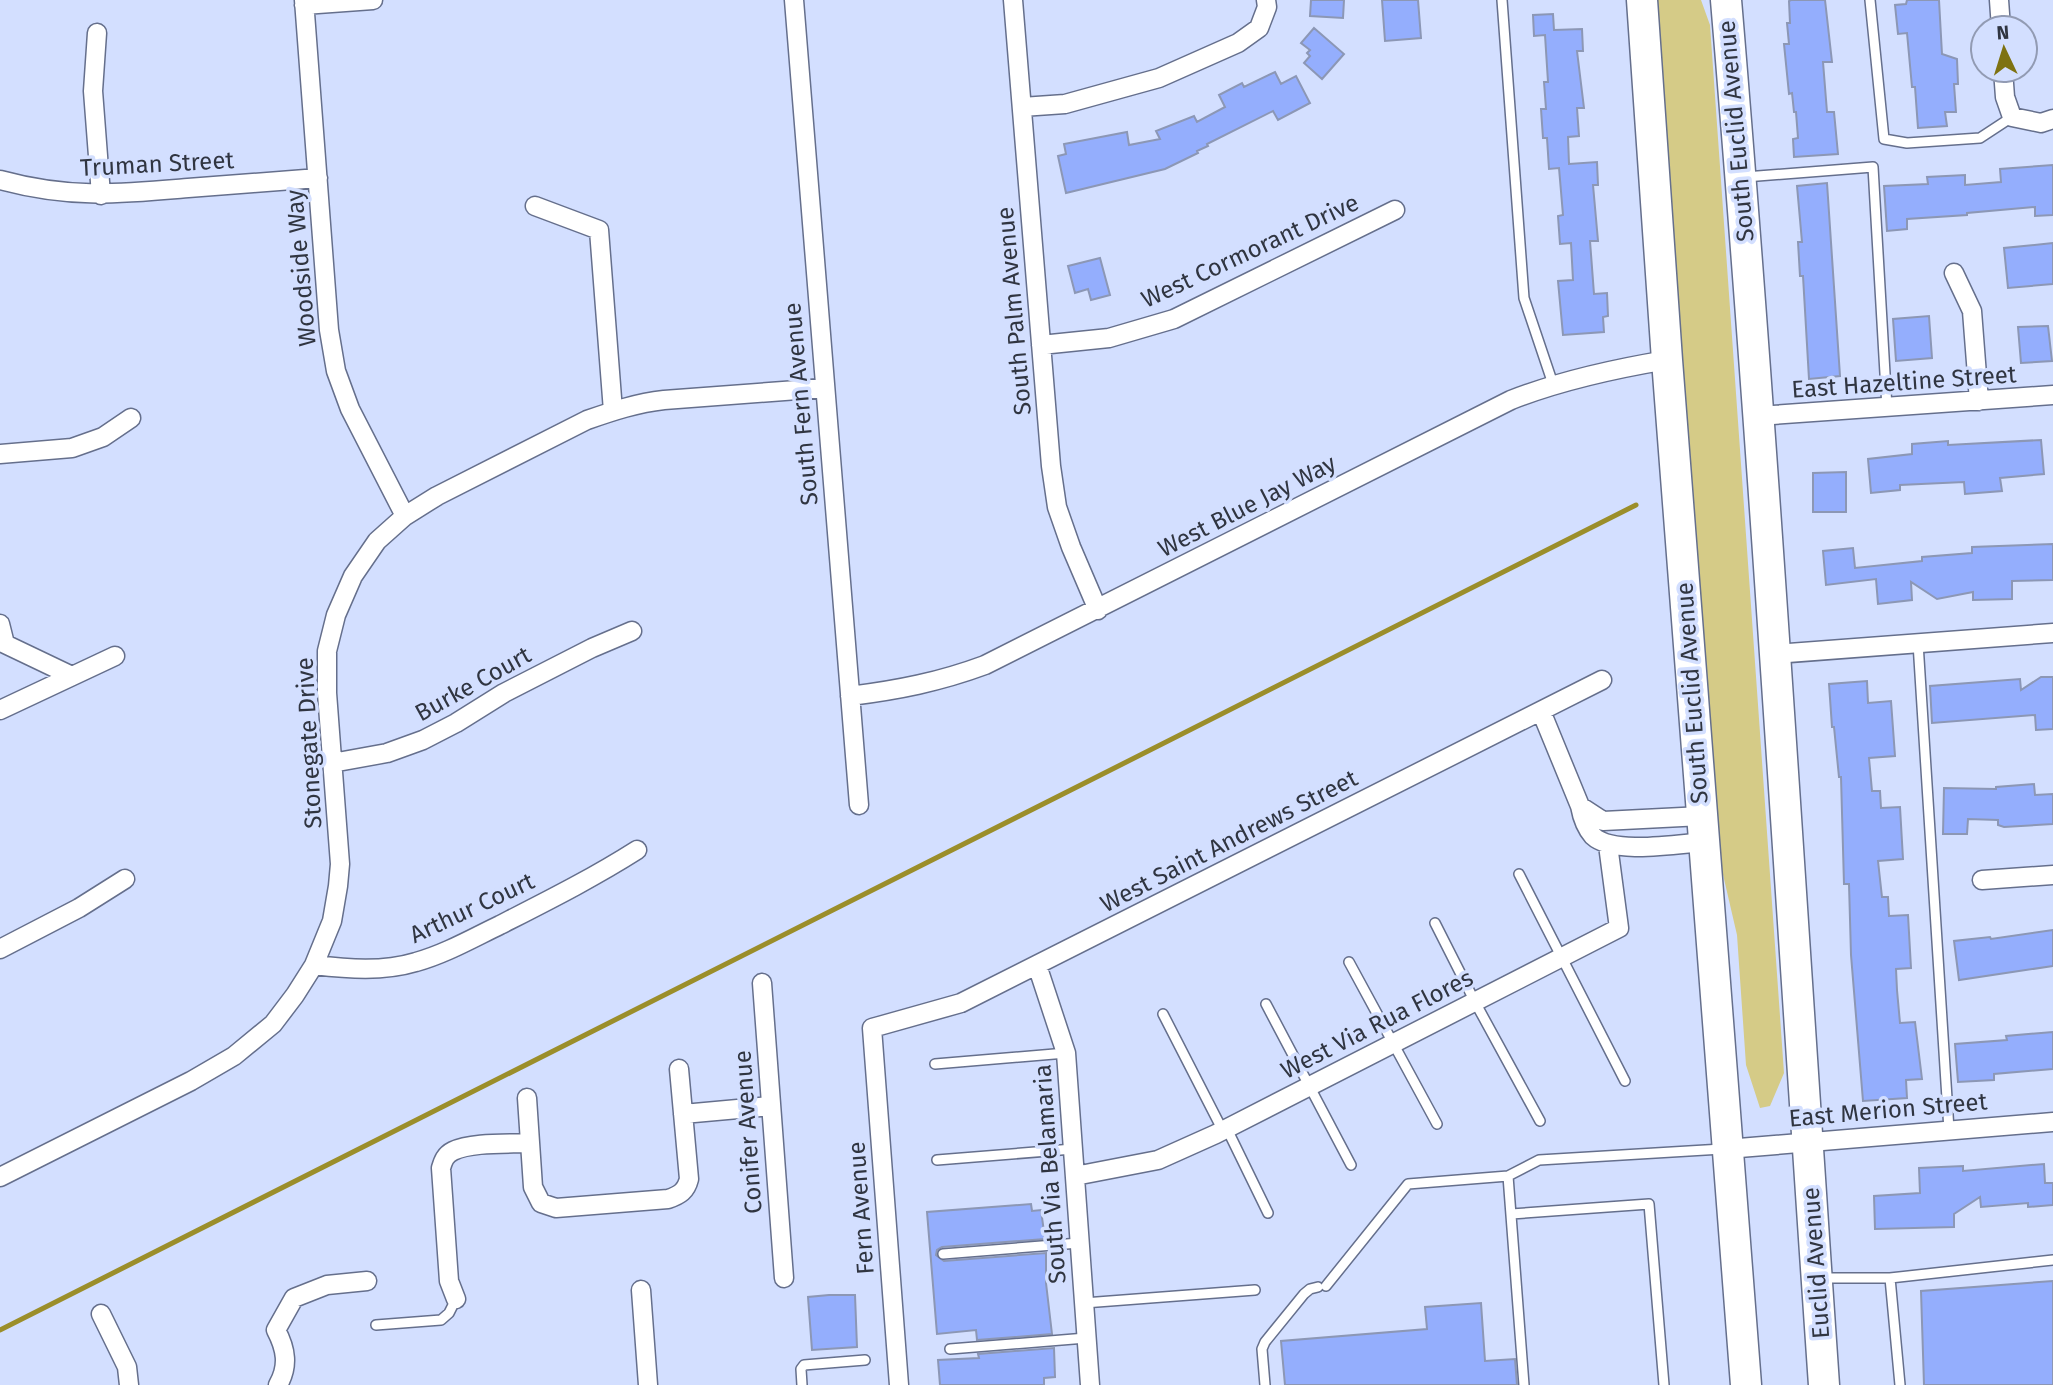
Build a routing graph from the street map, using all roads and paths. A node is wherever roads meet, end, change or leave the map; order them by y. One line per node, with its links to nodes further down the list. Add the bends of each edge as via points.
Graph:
1 (373, 0): 9 (street)
2 (794, 0): 25 (street, South Fern Avenue)
3 (1013, 0): 12 (street, South Palm Avenue)
4 (1266, 0): 12 (street, via 1259,28 1238,43 1159,78 1065,104)
5 (1502, 0): 24 (lane, via 1524,298)
6 (1642, 0): 23 (main road, South Euclid Avenue)
7 (1726, 0): 16 (main road, South Euclid Avenue)
8 (1870, 0): 13 (lane, via 1884,138 1907,143 1979,138)
9 (304, 3): 15 (street, Woodside Way)
10 (97, 33): 18 (street, via 93,91)
11 (2004, 84): 13 (street)
12 (1022, 107): 22 (street, South Palm Avenue)
13 (2012, 117): 14 (street, via 2041,123)
14 (2053, 119)
15 (318, 178): 18 (street, Truman Street); 33 (street, Woodside Way, via 336,371 350,409)
16 (1741, 178): 28 (lane, via 1873,167); 30 (main road, South Euclid Avenue)
17 (0, 180): 18 (street, Truman Street, via 65,194)
18 (101, 195)
19 (535, 206): 29 (street, via 599,230)
20 (1395, 210): 22 (street, West Cormorant Drive, via 1174,319 1109,338)
21 (1954, 273): 27 (street, via 1972,311)
22 (1041, 345): 34 (street, South Palm Avenue, via 1058,507)
23 (1667, 360): 24 (street, West Blue Jay Way); 49 (main road, South Euclid Avenue)
24 (1553, 384): 34 (street, West Blue Jay Way, via 1511,400)
25 (824, 388): 29 (street, Stonegate Drive, via 664,400); 43 (street, South Fern Avenue)
26 (2053, 395): 27 (street, East Hazeltine Street)
27 (1979, 401): 28 (street, East Hazeltine Street)
28 (1887, 408): 30 (street, East Hazeltine Street)
29 (613, 411): 33 (street, Stonegate Drive, via 546,440)
30 (1758, 416): 39 (main road, South Euclid Avenue)
31 (131, 418): 32 (street, via 103,437 72,448)
32 (0, 454)
33 (405, 516): 46 (street, Stonegate Drive, via 377,541 353,576 336,615 327,651)
34 (1098, 610): 43 (street, West Blue Jay Way, via 944,680)
35 (0, 624): 41 (street, via 5,644)
36 (632, 631): 46 (street, Burke Court, via 504,693 423,740 387,753)
37 (2053, 633): 38 (street)
38 (1918, 643): 39 (street); 80 (lane)
39 (1776, 654): 81 (main road, South Euclid Avenue)
40 (115, 656): 41 (street)
41 (72, 676): 44 (street)
42 (1602, 680): 45 (street, West Saint Andrews Street)
43 (850, 696): 47 (street, South Fern Avenue)
44 (0, 710)
45 (1541, 711): 48 (street); 61 (street, West Saint Andrews Street)
46 (332, 763): 60 (street, Stonegate Drive, via 340,864 331,921)
47 (859, 805)
48 (1580, 806): 49 (street, via 1604,821); 50 (street, via 1583,822)
49 (1703, 829): 50 (street, via 1634,847); 84 (main road, South Euclid Avenue)
50 (1608, 845): 58 (street, West Via Rua Flores, via 1619,928)
51 (637, 850): 60 (street, Arthur Court, via 591,879 415,963 379,969)
52 (1519, 874): 58 (lane)
53 (2053, 875): 55 (street)
54 (125, 879): 57 (street)
55 (1982, 880)
56 (1435, 923): 63 (lane)
57 (0, 949)
58 (1560, 958): 63 (street, West Via Rua Flores); 71 (lane)
59 (1349, 962): 67 (lane)
60 (314, 965): 89 (street, Stonegate Drive, via 273,1024 234,1056)
61 (1037, 965): 66 (street, West Saint Andrews Street, via 961,1003); 68 (street, South Via Belamaria)
62 (762, 983): 74 (street, Conifer Avenue)
63 (1475, 1002): 67 (street, West Via Rua Flores); 76 (lane)
64 (1266, 1004): 72 (lane)
65 (1163, 1014): 79 (lane)
66 (872, 1028): 112 (street, Fern Avenue)
67 (1393, 1044): 72 (street, West Via Rua Flores); 78 (lane)
68 (1066, 1054): 69 (lane); 83 (street, South Via Belamaria)
69 (935, 1064)
70 (679, 1069): 75 (street)
71 (1625, 1081)
72 (1310, 1086): 79 (street, West Via Rua Flores); 86 (lane)
73 (527, 1098): 82 (street)
74 (771, 1106): 75 (street); 95 (street, Conifer Avenue)
75 (683, 1114): 82 (street, via 689,1179 687,1188 668,1199 549,1207 535,1194)
76 (1540, 1121)
77 (2053, 1122): 80 (street, East Merion Street)
78 (1437, 1124)
79 (1225, 1130): 87 (street, West Via Rua Flores, via 1158,1160); 90 (lane)
80 (1949, 1130): 81 (street, East Merion Street)
81 (1807, 1141): 84 (street, East Merion Street); 96 (main road, Euclid Avenue)
82 (530, 1143): 101 (street, via 464,1147 444,1158 449,1281)
83 (1073, 1149): 85 (lane); 87 (street, South Via Belamaria)
84 (1727, 1149): 88 (lane, via 1539,1160); 117 (main road, South Euclid Avenue)
85 (937, 1160)
86 (1351, 1165)
87 (1075, 1176): 92 (street, South Via Belamaria)
88 (1508, 1176): 91 (lane); 114 (lane, via 1408,1184 1322,1287 1304,1294 1265,1342)
89 (0, 1177)
90 (1268, 1213)
91 (1511, 1214): 115 (lane); 116 (lane, via 1649,1204)
92 (1079, 1243): 93 (lane); 102 (street, South Via Belamaria)
93 (943, 1254)
94 (2053, 1260): 97 (lane)
95 (784, 1278)
96 (1817, 1278): 97 (lane); 118 (main road, Euclid Avenue)
97 (1890, 1278): 119 (lane)
98 (367, 1281): 109 (street, via 327,1285 294,1298 276,1330 286,1360)
99 (640, 1290): 110 (street)
100 (1255, 1290): 102 (lane)
101 (456, 1299): 104 (lane, via 442,1320)
102 (1084, 1303): 105 (street, South Via Belamaria)
103 (101, 1314): 108 (street, via 127,1367)
104 (376, 1325)
105 (1086, 1338): 106 (lane); 113 (street, South Via Belamaria)
106 (950, 1349)
107 (865, 1360): 111 (lane, via 804,1365)
108 (129, 1385)
109 (278, 1385)
110 (648, 1385)
111 (802, 1385)
112 (900, 1385)
113 (1090, 1385)
114 (1265, 1385)
115 (1524, 1385)
116 (1664, 1385)
117 (1746, 1385)
118 (1824, 1385)
119 (1900, 1385)

